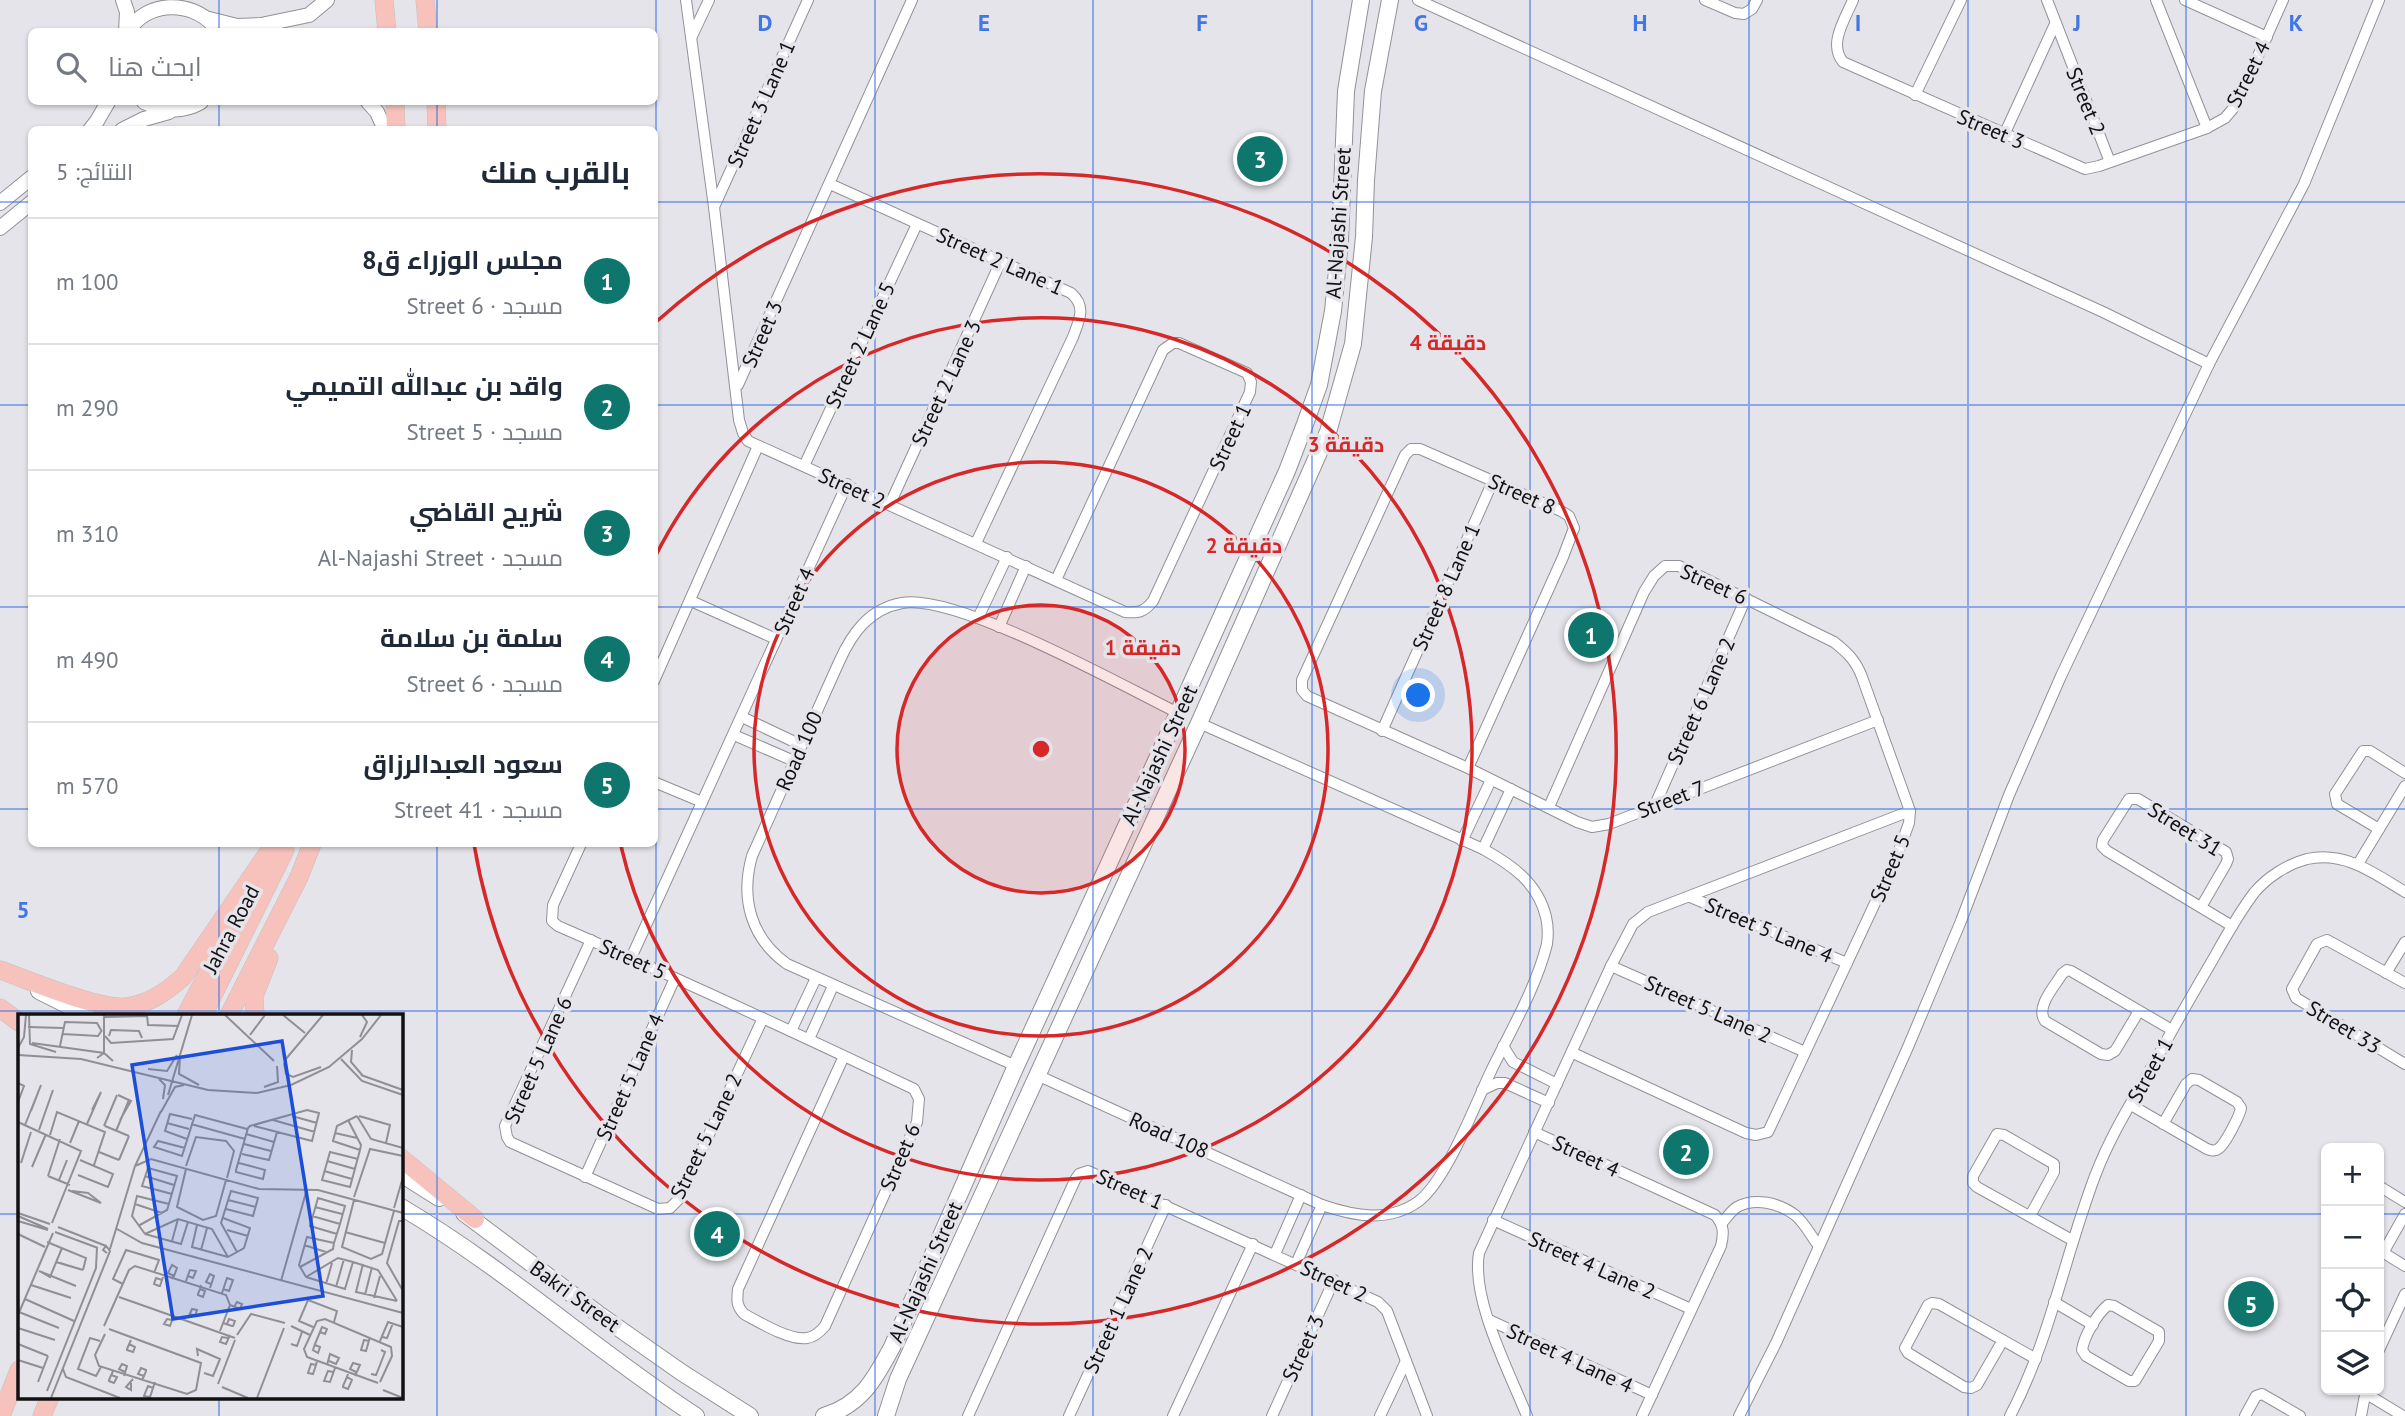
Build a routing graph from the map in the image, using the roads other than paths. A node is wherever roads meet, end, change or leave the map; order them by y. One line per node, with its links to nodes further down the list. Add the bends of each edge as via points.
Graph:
1 (123, 0): 24 (street)
2 (327, 0): 22 (street, via 309,15 261,25 237,26)
3 (384, 0): 27 (highway)
4 (425, 0): 28 (highway)
5 (686, 0): 29 (street, Street 3)
6 (709, 0): 29 (street)
7 (808, 0): 51 (street, Street 3 Lane 1)
8 (912, 0): 48 (street, Street 3)
9 (1361, 0): 62 (main road, Al-Najashi Street, via 1346,91 1340,240 1328,341 1319,385)
10 (1390, 0): 63 (main road, Al-Najashi Street, via 1373,91 1353,344 1328,432)
11 (1418, 0): 55 (street)
12 (1705, 0): 13 (street, via 1744,14)
13 (1757, 0)
14 (1853, 0): 31 (street, Street 3, via 1837,41 1838,56)
15 (1961, 0): 31 (street)
16 (2047, 0): 23 (street, Street 2)
17 (2156, 0): 44 (street, Street 4)
18 (2185, 0): 30 (street)
19 (2283, 0): 30 (street, Street 4)
20 (2379, 0): 55 (street, via 2304,184)
21 (178, 3): 22 (street); 25 (street, via 146,12)
22 (209, 19): 26 (street)
23 (2055, 24): 45 (street); 46 (street, Street 2)
24 (127, 28)
25 (130, 28)
26 (216, 28)
27 (387, 28)
28 (428, 28)
29 (692, 37): 51 (street, Street 3)
30 (2267, 37): 44 (street, Street 4, via 2236,105)
31 (1915, 96): 45 (street, Street 3)
32 (106, 105): 39 (street)
33 (151, 105): 38 (street)
34 (194, 105): 38 (street)
35 (370, 105): 41 (street)
36 (395, 105): 42 (highway)
37 (436, 105): 43 (highway)
38 (175, 110): 40 (street)
39 (93, 126)
40 (130, 126)
41 (383, 126)
42 (396, 126)
43 (437, 126)
44 (2207, 128): 46 (street, Street 3)
45 (2004, 135): 46 (street, Street 3, via 2085,169)
46 (2110, 162)
47 (28, 180): 49 (street)
48 (830, 184): 52 (street, Street 2 Lane 1); 56 (street, Street 3)
49 (0, 203)
50 (28, 205): 53 (street)
51 (714, 207): 56 (street, Street 3)
52 (917, 224): 54 (street, Street 2 Lane 1); 58 (street, Street 2 Lane 5)
53 (0, 228)
54 (1002, 261): 61 (street, Street 2 Lane 3); 64 (street, Street 2 Lane 1, via 1071,293 1082,312)
55 (2209, 364): 163 (street, via 2061,676 1961,921)
56 (737, 388): 57 (street, via 743,433)
57 (758, 446): 58 (street, Street 2); 71 (street)
58 (804, 466): 60 (street, Street 2)
59 (1493, 481): 80 (street, Street 8 Lane 1); 80 (street, Street 8, via 1420,449 1410,449 1302,680 1307,696); 84 (street, Street 8, via 1569,516 1574,528)
60 (847, 485): 61 (street, Street 2); 74 (street, Street 4)
61 (890, 504): 64 (street, Street 2)
62 (1263, 524): 63 (main road, via 1267,533); 66 (main road, Al-Najashi Street)
63 (1282, 535): 67 (main road, Al-Najashi Street)
64 (976, 543): 65 (street, Street 2)
65 (1007, 557): 68 (street, Street 2); 72 (street)
66 (1248, 558): 67 (main road, via 1263,554); 76 (main road, Al-Najashi Street)
67 (1269, 564): 79 (main road, Al-Najashi Street)
68 (1026, 566): 69 (street, Street 2); 73 (street)
69 (1056, 580): 69 (street, Street 1, via 1125,612 1145,611 1250,393 1245,371 1179,343 1163,350)
70 (1746, 598): 78 (street, Street 6, via 1849,653); 91 (street, Street 6 Lane 2); 92 (street, Street 6, via 1679,566 1665,566 1654,576)
71 (691, 601): 74 (street); 75 (street)
72 (978, 618): 73 (street, Road 100); 82 (street, Road 100, via 947,607 904,602 867,618 851,635)
73 (999, 628): 76 (street, Road 100)
74 (776, 639): 77 (street, Street 4)
75 (658, 672)
76 (1178, 713): 137 (main road, Al-Najashi Street)
77 (742, 718): 81 (street, Street 4); 82 (street)
78 (1878, 720): 91 (street, Street 7); 93 (street, Street 6)
79 (1199, 723): 95 (street, Road 108); 138 (main road, Al-Najashi Street)
80 (1382, 731): 84 (street, Street 8)
81 (734, 735): 83 (street); 90 (street, Street 4)
82 (801, 746): 83 (street, Road 100)
83 (794, 761): 116 (street, Road 100, via 752,856 748,891 760,939 771,953)
84 (1468, 768): 86 (street, Street 7)
85 (2405, 773): 94 (street, via 2363,751 2335,794 2337,804)
86 (1491, 780): 89 (street, Street 7); 95 (street)
87 (658, 784): 90 (street)
88 (2405, 786): 94 (street)
89 (1511, 789): 92 (street, Street 7); 101 (street)
90 (702, 802): 110 (street, Street 4)
91 (1656, 805): 92 (street, Street 7, via 1592,827)
92 (1549, 807)
93 (1910, 811): 105 (street, Street 5); 111 (street, Street 5, via 1896,856)
94 (2379, 829): 102 (street)
95 (1462, 841): 101 (street, Road 108)
96 (273, 847): 113 (highway, via 183,977 150,1000 125,1007 98,1004)
97 (273, 847): 123 (highway, Jahra Road)
98 (284, 847): 124 (highway)
99 (311, 847): 103 (highway, Jahra Road)
100 (580, 847): 108 (street, Street 5, via 553,905 552,920)
101 (1483, 849): 132 (street, Road 108, via 1530,882 1546,918 1547,941 1540,963)
102 (2358, 864): 104 (street, Street 1); 107 (street, Street 1, via 2330,857 2286,867 2255,892)
103 (299, 877): 125 (highway, Jahra Road); 126 (highway, via 254,996)
104 (2405, 892)
105 (1690, 897): 111 (street, Street 5 Lane 4); 112 (street, Street 5, via 1648,912 1633,924)
106 (2201, 907): 106 (street, Street 31, via 2102,846 2129,799 2138,799 2226,852 2226,864); 107 (street, Street 31)
107 (2232, 926): 129 (street, Street 1)
108 (591, 940): 110 (street, Street 5); 147 (street, Street 5 Lane 6, via 505,1126 510,1142)
109 (2405, 942): 114 (street)
110 (631, 958): 115 (street, Street 5)
111 (1847, 963): 133 (street, Street 5)
112 (1611, 965): 133 (street, Street 5 Lane 2); 134 (street, Street 5)
113 (0, 971): 122 (main road)
114 (2386, 973): 117 (street, Street 33); 136 (street, Street 33, via 2322,940 2292,992)
115 (675, 978): 127 (street, Street 5); 147 (street, Street 5 Lane 4)
116 (816, 978): 118 (street, Road 100); 130 (street)
117 (2405, 983)
118 (833, 986): 131 (street); 137 (street, Road 100)
119 (0, 1006): 121 (main road); 128 (highway)
120 (2139, 1011): 120 (street, via 2067,970 2041,1016 2108,1055); 129 (street)
121 (20, 1014)
122 (85, 1014)
123 (187, 1014)
124 (203, 1014)
125 (230, 1014)
126 (255, 1014)
127 (763, 1018): 130 (street, Street 5); 147 (street, Street 5 Lane 2, via 679,1199 670,1208 658,1209)
128 (18, 1021)
129 (2172, 1030): 142 (street, Street 1)
130 (791, 1031): 131 (street, Street 5)
131 (809, 1039): 135 (street, Street 5)
132 (1503, 1046): 139 (street, via 1513,1062); 140 (street, Road 108)
133 (1805, 1052): 134 (street, Street 5, via 1768,1132 1756,1135)
134 (1573, 1053): 139 (street, Street 5)
135 (844, 1056): 135 (street, Street 6, via 738,1289 739,1309 744,1314 794,1338 816,1336 825,1326 917,1122 919,1099 914,1089)
136 (2405, 1064)
137 (1016, 1066): 161 (main road, Al-Najashi Street)
138 (1037, 1075): 149 (street, Road 108); 165 (main road, Al-Najashi Street)
139 (1558, 1084): 141 (street, Street 5)
140 (1482, 1090): 141 (street, via 1505,1083); 152 (street, Road 108, via 1432,1188 1418,1201 1400,1211 1363,1216)
141 (1549, 1103): 144 (street, Street 5)
142 (2131, 1105): 143 (street); 160 (street, Street 1, via 2096,1172)
143 (2163, 1124): 143 (street, via 2217,1150 2241,1108 2192,1079)
144 (1534, 1132): 157 (street, Street 4); 158 (street, Street 4, via 1715,1215)
145 (402, 1159): 156 (highway)
146 (402, 1175): 156 (main road, Bakri Street)
147 (585, 1177)
148 (2384, 1189): 150 (street)
149 (1301, 1195): 152 (street, Road 108); 168 (street)
150 (2405, 1202)
151 (1166, 1205): 162 (street, Street 1); 194 (street, Street 1, via 1093,1172 1079,1174); 195 (street, Street 1 Lane 2)
152 (1322, 1205): 169 (street)
153 (402, 1208): 159 (main road, Bakri Street)
154 (2405, 1214): 164 (street)
155 (2030, 1216): 155 (street, via 1973,1183 1997,1134 2054,1164); 160 (street)
156 (475, 1219): 167 (main road, Bakri Street)
157 (1493, 1220): 174 (street, Street 4 Lane 2); 175 (street, Street 4, via 1476,1267)
158 (1722, 1223): 163 (street, via 1747,1203 1777,1205 1797,1216); 174 (street, via 1721,1246)
159 (441, 1233): 167 (main road, via 458,1220 498,1249); 189 (main road, Bakri Street)
160 (2072, 1240): 173 (street, Street 1)
161 (939, 1241): 165 (main road, via 946,1254); 192 (main road, Al-Najashi Street, via 874,1381 841,1411)
162 (1252, 1244): 168 (street, Street 2); 196 (street)
163 (1818, 1245): 202 (street)
164 (2384, 1246)
165 (957, 1251): 193 (main road, Al-Najashi Street, via 898,1379)
166 (2384, 1253): 170 (street)
167 (517, 1254): 186 (main road, Bakri Street, via 681,1372)
168 (1275, 1254): 169 (street, Street 2)
169 (1296, 1264): 171 (street, Street 2)
170 (2405, 1266)
171 (1334, 1280): 180 (street, Street 2, via 1387,1311); 197 (street, Street 3)
172 (2405, 1294): 177 (street)
173 (2054, 1302): 176 (street); 179 (street, Street 1)
174 (1691, 1309): 182 (street)
175 (1489, 1320): 182 (street, Street 4 Lane 4); 200 (street, Street 4)
176 (2093, 1325): 176 (street, via 2083,1343 2084,1353 2129,1381 2138,1379 2159,1341 2159,1332 2111,1305)
177 (2384, 1339)
178 (2003, 1340): 178 (street, via 1932,1303 1905,1348 1971,1388); 179 (street)
179 (2036, 1359): 203 (street, Street 1)
180 (1406, 1362): 198 (street); 199 (street, Street 2)
181 (18, 1373): 187 (highway)
182 (1652, 1395): 201 (street)
183 (2365, 1395): 206 (street)
184 (2372, 1395): 207 (street)
185 (50, 1398): 188 (highway)
186 (735, 1405): 190 (main road, Bakri Street); 191 (main road)
187 (1, 1416)
188 (42, 1416)
189 (696, 1416)
190 (750, 1416)
191 (765, 1416)
192 (824, 1416)
193 (886, 1416)
194 (968, 1416)
195 (1069, 1416)
196 (1173, 1416)
197 (1272, 1416)
198 (1380, 1416)
199 (1427, 1416)
200 (1527, 1416)
201 (1642, 1416)
202 (1740, 1416)
203 (2010, 1416)
204 (2245, 1416): 205 (street, via 2254,1399 2262,1395)
205 (2300, 1416)
206 (2361, 1416)
207 (2403, 1416)

